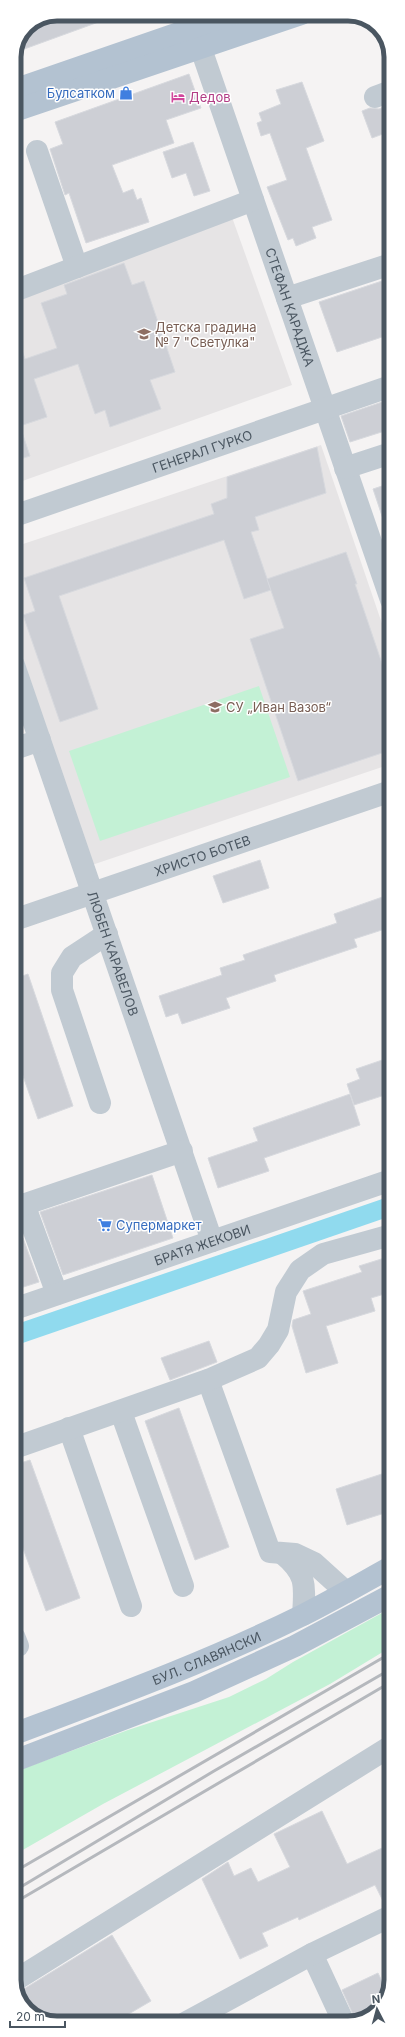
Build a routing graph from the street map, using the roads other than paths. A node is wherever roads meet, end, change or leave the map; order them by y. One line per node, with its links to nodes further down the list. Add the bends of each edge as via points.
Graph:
1 (192, 21): 3 (street, СТЕФАН КАРАДЖА); 4 (main road)
2 (280, 21): 3 (main road)
3 (201, 48): 5 (main road); 7 (street, СТЕФАН КАРАДЖА)
4 (21, 87)
5 (21, 109)
6 (37, 151): 9 (street)
7 (253, 200): 9 (street); 11 (street, СТЕФАН КАРАДЖА)
8 (384, 266): 11 (street)
9 (77, 267): 10 (street)
10 (21, 288)
11 (287, 298): 13 (street, СТЕФАН КАРАДЖА)
12 (384, 388): 13 (street, ГЕНЕРАЛ ГУРКО)
13 (325, 408): 15 (street, СТЕФАН КАРАДЖА); 16 (street, ГЕНЕРАЛ ГУРКО)
14 (384, 455): 15 (street)
15 (345, 468): 17 (street, СТЕФАН КАРАДЖА)
16 (21, 514)
17 (384, 580)
18 (21, 685): 19 (street, ЛЮБЕН КАРАВЕЛОВ)
19 (40, 740): 20 (street); 22 (street, ЛЮБЕН КАРАВЕЛОВ)
20 (21, 747)
21 (384, 793): 22 (street, ХРИСТО БОТЕВ)
22 (93, 893): 23 (street, ХРИСТО БОТЕВ); 24 (street, ЛЮБЕН КАРАВЕЛОВ)
23 (21, 918)
24 (107, 934): 25 (street, via 72,957 62,973 62,990); 26 (street, ЛЮБЕН КАРАВЕЛОВ)
25 (100, 1103)
26 (182, 1152): 28 (street); 31 (street, ЛЮБЕН КАРАВЕЛОВ)
27 (384, 1182): 31 (street, БРАТЯ ЖЕКОВИ)
28 (21, 1205)
29 (21, 1211): 32 (street)
30 (384, 1237): 34 (street, via 323,1254 300,1270 286,1292 278,1330 269,1345 258,1358)
31 (212, 1241): 32 (street, БРАТЯ ЖЕКОВИ)
32 (57, 1294): 33 (street, БРАТЯ ЖЕКОВИ)
33 (21, 1307)
34 (208, 1380): 35 (street); 38 (street, via 270,1552)
35 (121, 1412): 36 (street); 40 (street)
36 (69, 1428): 37 (street); 43 (street)
37 (21, 1445)
38 (283, 1554): 41 (street, via 295,1554 314,1563); 44 (street, via 296,1565 305,1585)
39 (384, 1571): 41 (main road, БУЛ. СЛАВЯНСКИ)
40 (183, 1586)
41 (346, 1592): 44 (main road, БУЛ. СЛАВЯНСКИ)
42 (384, 1599): 47 (main road, БУЛ. СЛАВЯНСКИ, via 295,1646 201,1688)
43 (131, 1606)
44 (303, 1614): 45 (main road, БУЛ. СЛАВЯНСКИ, via 159,1679)
45 (21, 1731)
46 (384, 1750): 50 (street)
47 (21, 1758)
48 (384, 1919): 49 (street)
49 (312, 1954): 51 (street); 52 (street)
50 (21, 1977)
51 (198, 2016)
52 (341, 2016)

